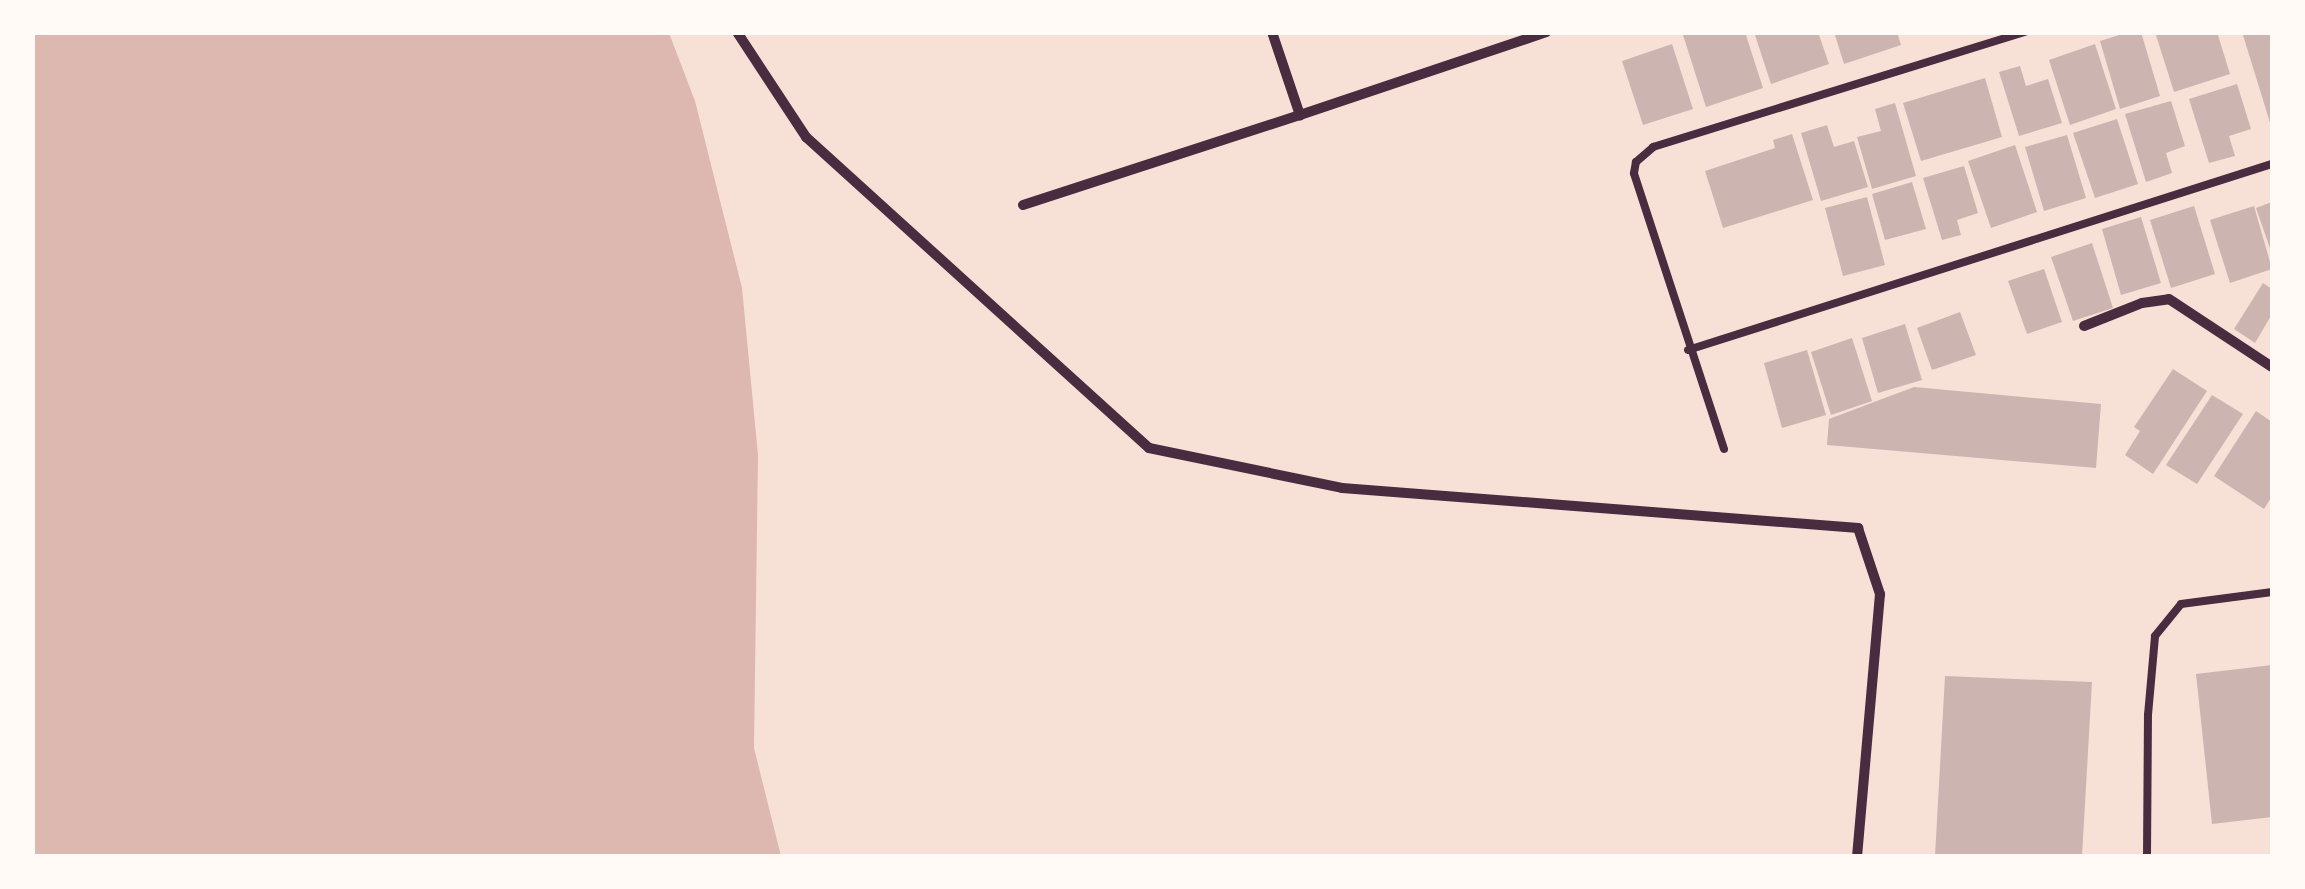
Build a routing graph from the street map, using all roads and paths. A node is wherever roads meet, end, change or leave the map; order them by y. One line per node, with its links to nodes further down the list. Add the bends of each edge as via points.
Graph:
1 (736, 32): 13 (street, via 806,138 1149,448 1342,488 1858,528 1880,594)
2 (1272, 32): 5 (street)
3 (1546, 32): 5 (street)
4 (2025, 32): 9 (lane, via 1642,154 1634,173)
5 (1300, 115): 7 (street)
6 (2272, 164): 9 (lane)
7 (1023, 205)
8 (2084, 326): 10 (street, via 2169,299)
9 (1688, 350): 11 (lane)
10 (2272, 367)
11 (1724, 449)
12 (2272, 592): 14 (lane, via 2181,604 2155,636)
13 (1857, 856)
14 (2147, 856)

